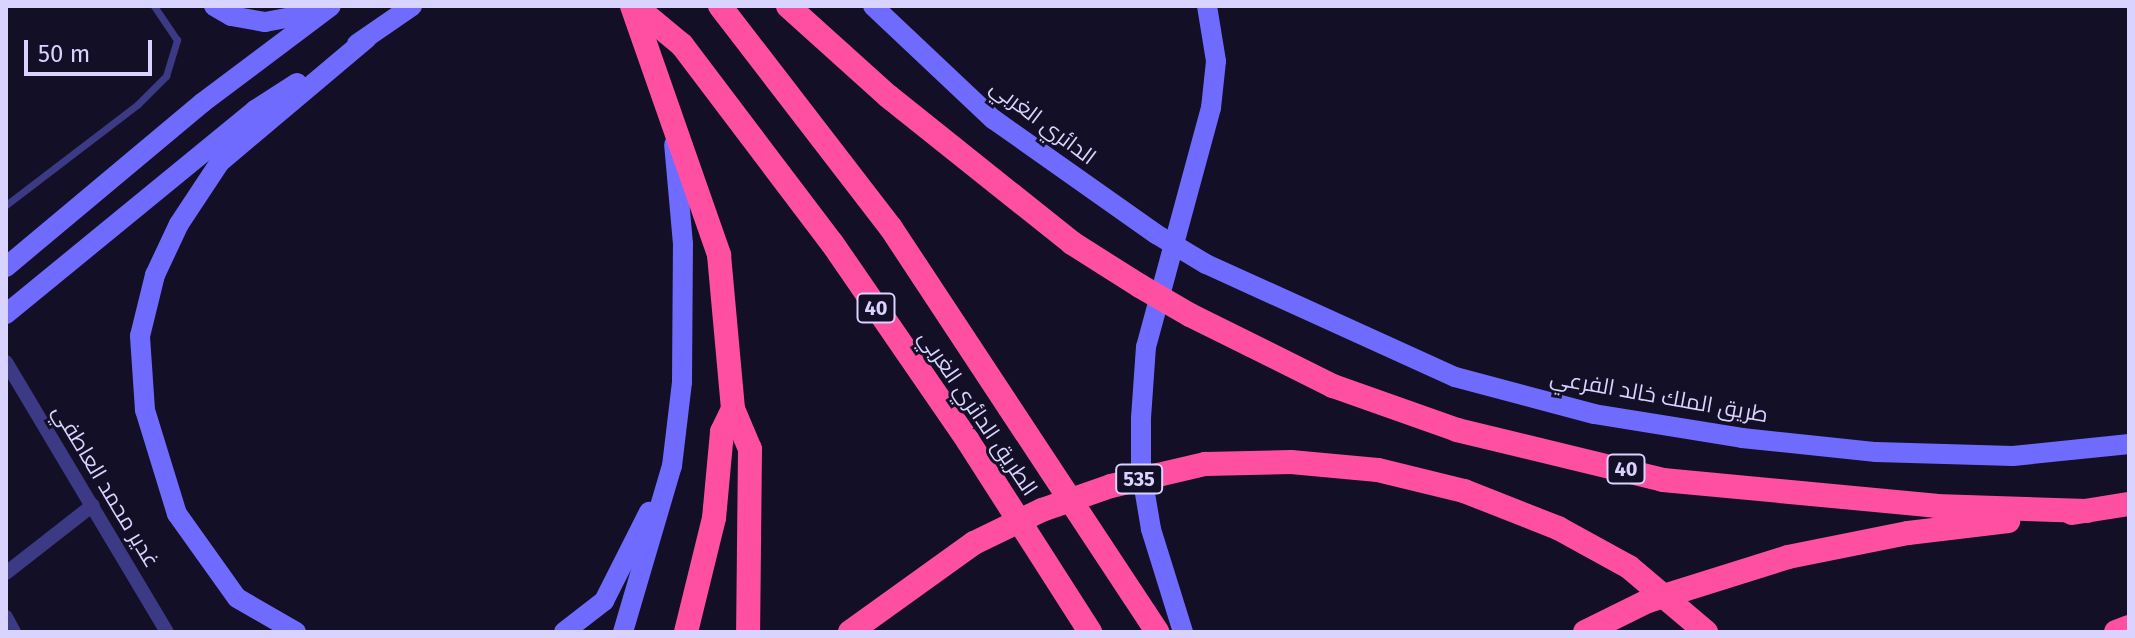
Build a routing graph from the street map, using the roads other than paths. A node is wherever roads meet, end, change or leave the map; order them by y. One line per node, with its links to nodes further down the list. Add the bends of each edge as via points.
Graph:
1 (154, 6): 12 (lane, via 177,40 166,76 138,104)
2 (214, 6): 9 (street, via 231,16 265,22)
3 (412, 6): 10 (street)
4 (633, 6): 11 (highway); 34 (highway, الطريق الدائري الغربي / 40, via 682,45 832,243)
5 (720, 6): 35 (highway, الطريق الدائري الغربي / 40, via 891,228)
6 (788, 6): 22 (highway, 40, bridge, via 888,96 1072,243 1190,315 1333,386 1457,430 1663,480 1936,506)
7 (873, 6): 13 (street, الدائري الغربي, bridge, via 993,119)
8 (1207, 6): 36 (street, via 1216,61 1211,108 1146,347 1141,418 1141,470 1151,529)
9 (327, 9): 14 (street, via 202,103)
10 (367, 38): 15 (street, via 255,110); 28 (street, via 220,162 155,275 140,336 145,410 177,514 237,598)
11 (672, 120): 17 (highway, via 719,255); 19 (street, via 683,244 682,382)
12 (6, 205)
13 (1206, 264): 18 (street, طريق الملك خالد الفرعي, via 1455,377 1594,414 1742,438 1876,452 2013,456)
14 (6, 267)
15 (6, 314)
16 (6, 362): 21 (street, غدير محمد العاطفي)
17 (733, 409): 31 (highway, via 722,432 714,518); 32 (highway, via 750,449)
18 (2129, 444)
19 (672, 466): 29 (street, via 604,601); 30 (street)
20 (2129, 504): 22 (highway, 40)
21 (93, 505): 23 (street); 27 (street, غدير محمد العاطفي)
22 (2087, 511): 37 (highway, 40, bridge, via 1908,533 1788,557 1648,601)
23 (6, 573)
24 (6, 617): 26 (street)
25 (2129, 627): 39 (highway)
26 (14, 632)
27 (167, 632)
28 (296, 632)
29 (564, 632)
30 (623, 632)
31 (686, 632)
32 (748, 632)
33 (850, 632): 38 (highway, 535, bridge, via 974,543 1042,510 1111,486 1205,464 1291,462 1378,470 1464,491 1558,528 1629,567)
34 (1090, 632)
35 (1157, 632)
36 (1183, 632)
37 (1585, 632)
38 (1706, 632)
39 (2116, 632)

